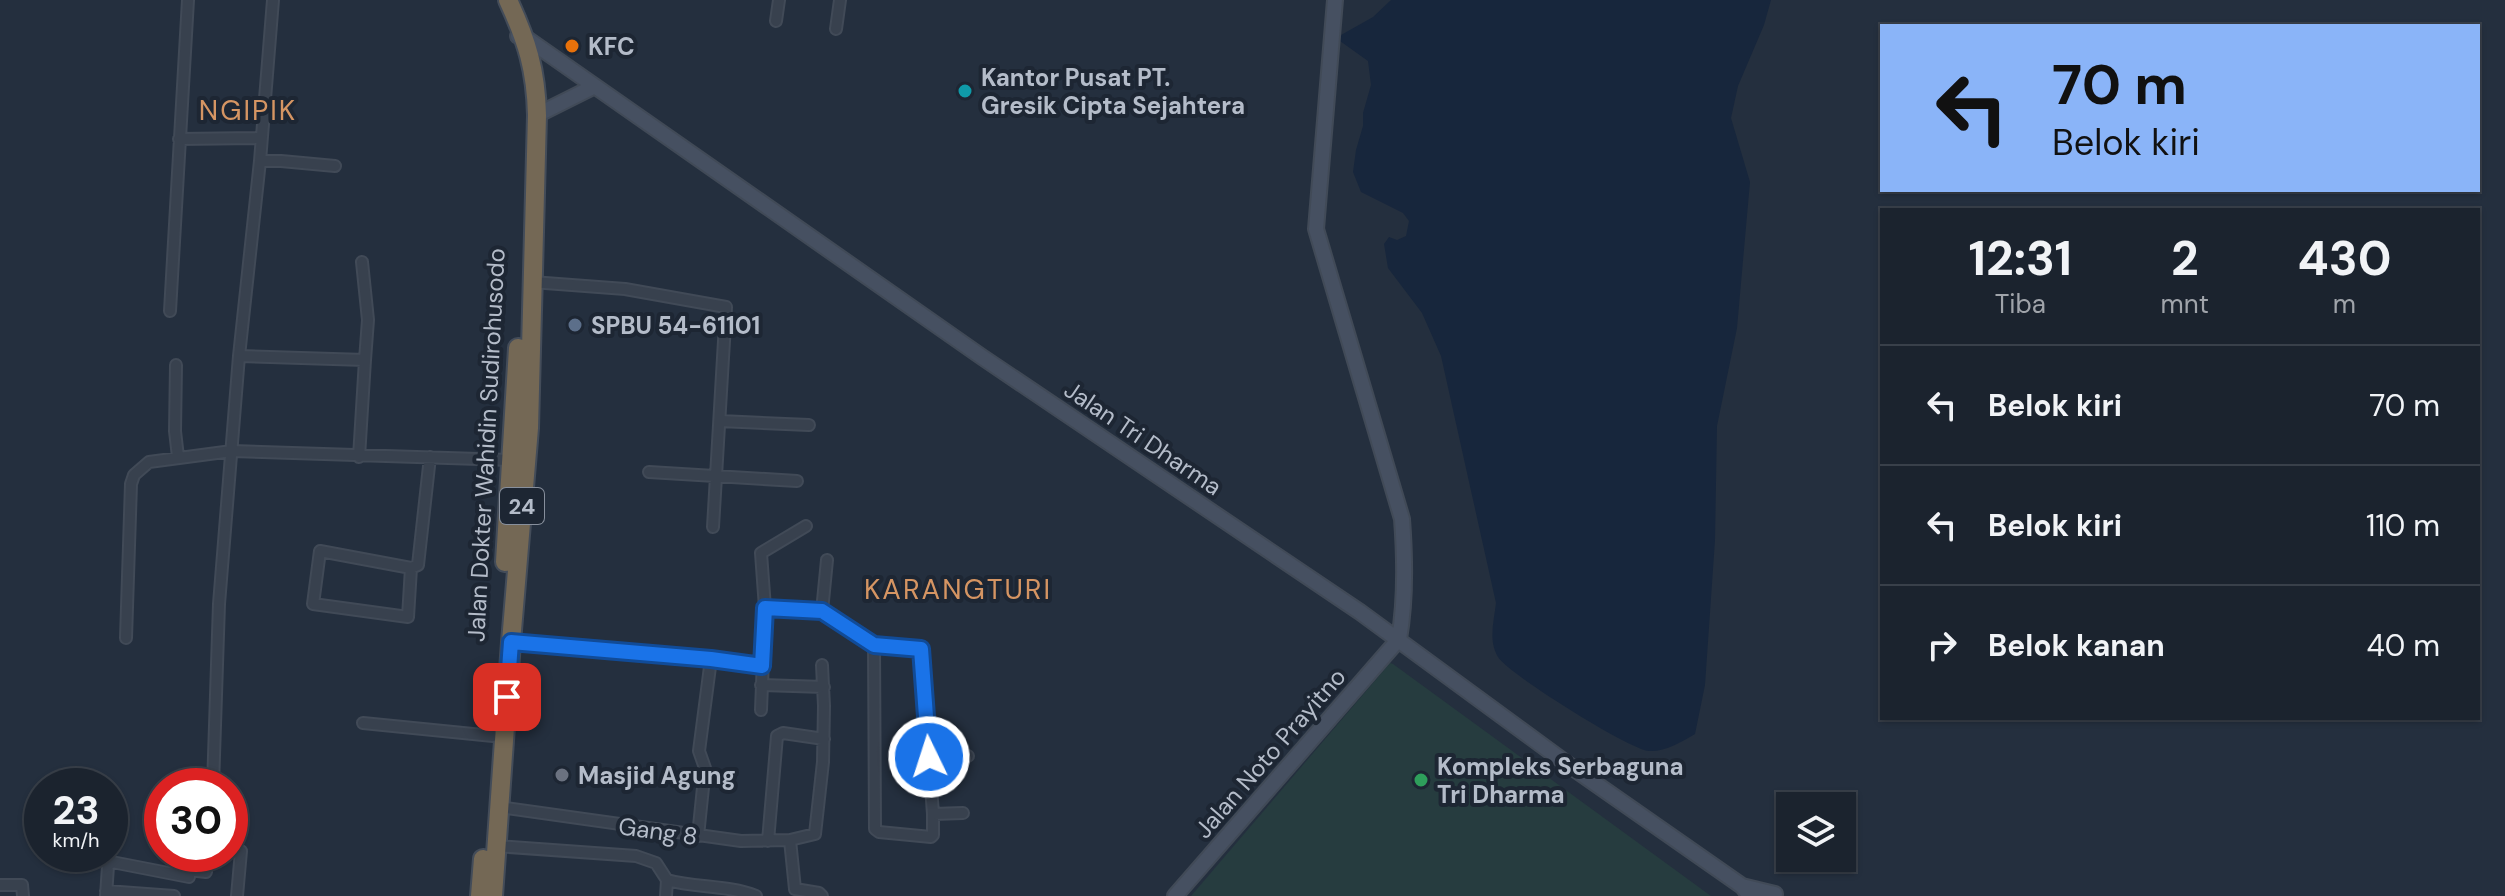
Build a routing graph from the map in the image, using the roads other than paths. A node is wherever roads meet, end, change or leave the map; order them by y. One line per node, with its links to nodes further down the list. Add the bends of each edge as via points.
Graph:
1 (188, 0): 14 (street)
2 (273, 0): 13 (street)
3 (499, 0): 10 (highway, Jalan Dokter Wahidin Sudirohusodo / 24)
4 (508, 0): 10 (highway, Jalan Dokter Wahidin Sudirohusodo / 24)
5 (779, 0): 8 (street)
6 (840, 0): 9 (street)
7 (1335, 0): 40 (main road, via 1316,229 1402,519 1405,562)
8 (776, 21)
9 (836, 29)
10 (520, 37): 11 (main road, Jalan Tri Dharma); 12 (highway, Jalan Dokter Wahidin Sudirohusodo / 24)
11 (593, 87): 12 (main road); 40 (main road, Jalan Tri Dharma)
12 (531, 117): 18 (highway, Jalan Dokter Wahidin Sudirohusodo / 24); 29 (highway, Jalan Dokter Wahidin Sudirohusodo / 24)
13 (261, 138): 14 (street); 15 (street)
14 (179, 139): 19 (street)
15 (260, 161): 16 (street); 20 (street)
16 (335, 166)
17 (362, 262): 21 (street, via 368,320)
18 (532, 282): 23 (street, via 625,289 726,307); 41 (highway, Jalan Dokter Wahidin Sudirohusodo / 24, via 529,428)
19 (170, 311)
20 (239, 356): 21 (street); 25 (street)
21 (365, 360): 27 (street)
22 (176, 365): 26 (street)
23 (720, 421): 24 (street); 31 (street)
24 (809, 425)
25 (232, 451): 26 (street); 27 (street); 54 (street, via 219,604)
26 (178, 457): 39 (street, via 149,462 131,484)
27 (359, 457): 28 (street)
28 (430, 457): 29 (street); 36 (street, via 418,565)
29 (513, 460): 50 (highway, Jalan Dokter Wahidin Sudirohusodo / 24)
30 (649, 472): 31 (street)
31 (716, 476): 32 (street); 34 (street)
32 (797, 481)
33 (806, 526): 37 (street, via 762,551)
34 (713, 527)
35 (827, 560): 38 (street)
36 (411, 568): 36 (street, via 320,551 313,604 407,617)
37 (765, 608): 38 (street); 45 (street)
38 (822, 611): 42 (street)
39 (126, 638)
40 (1399, 639): 69 (main road, Jalan Tri Dharma); 80 (main road, Jalan Noto Prayitno)
41 (511, 642): 43 (street); 55 (highway, Jalan Dokter Wahidin Sudirohusodo / 24)
42 (874, 645): 53 (street, via 921,649); 57 (street, via 875,829 931,837)
43 (711, 659): 45 (street); 58 (street, via 698,753 705,768)
44 (822, 665): 47 (street)
45 (762, 666): 46 (street)
46 (761, 685): 47 (street); 48 (street)
47 (824, 687): 51 (street)
48 (761, 710)
49 (363, 723): 50 (street)
50 (493, 736): 61 (highway, Jalan Dokter Wahidin Sudirohusodo / 24)
51 (824, 739): 59 (street, Gang 8, via 817,832); 60 (street, via 777,736)
52 (968, 756): 53 (street)
53 (929, 757): 57 (street)
54 (214, 768)
55 (499, 807): 58 (street, Gang 8); 61 (highway, Jalan Dokter Wahidin Sudirohusodo / 24)
56 (963, 813): 57 (street)
57 (933, 814)
58 (698, 836): 60 (street, Gang 8)
59 (790, 840): 60 (street, Gang 8); 79 (street, via 795,889)
60 (768, 841)
61 (490, 845): 66 (street, via 636,856 656,863); 75 (highway, Jalan Dokter Wahidin Sudirohusodo / 24); 76 (highway, Jalan Dokter Wahidin Sudirohusodo / 24)
62 (144, 868): 70 (street, via 112,862)
63 (163, 872): 64 (street, via 189,877)
64 (189, 872)
65 (239, 872): 74 (street)
66 (667, 880): 68 (street); 77 (street)
67 (0, 885): 72 (street, via 22,885)
68 (703, 891): 78 (street, via 742,890)
69 (1746, 891): 71 (main road, Jalan Tri Dharma)
70 (106, 893): 73 (street)
71 (1777, 895)
72 (23, 896)
73 (174, 896)
74 (237, 896)
75 (480, 896)
76 (493, 896)
77 (666, 896)
78 (756, 896)
79 (822, 896)
80 (1175, 896)

